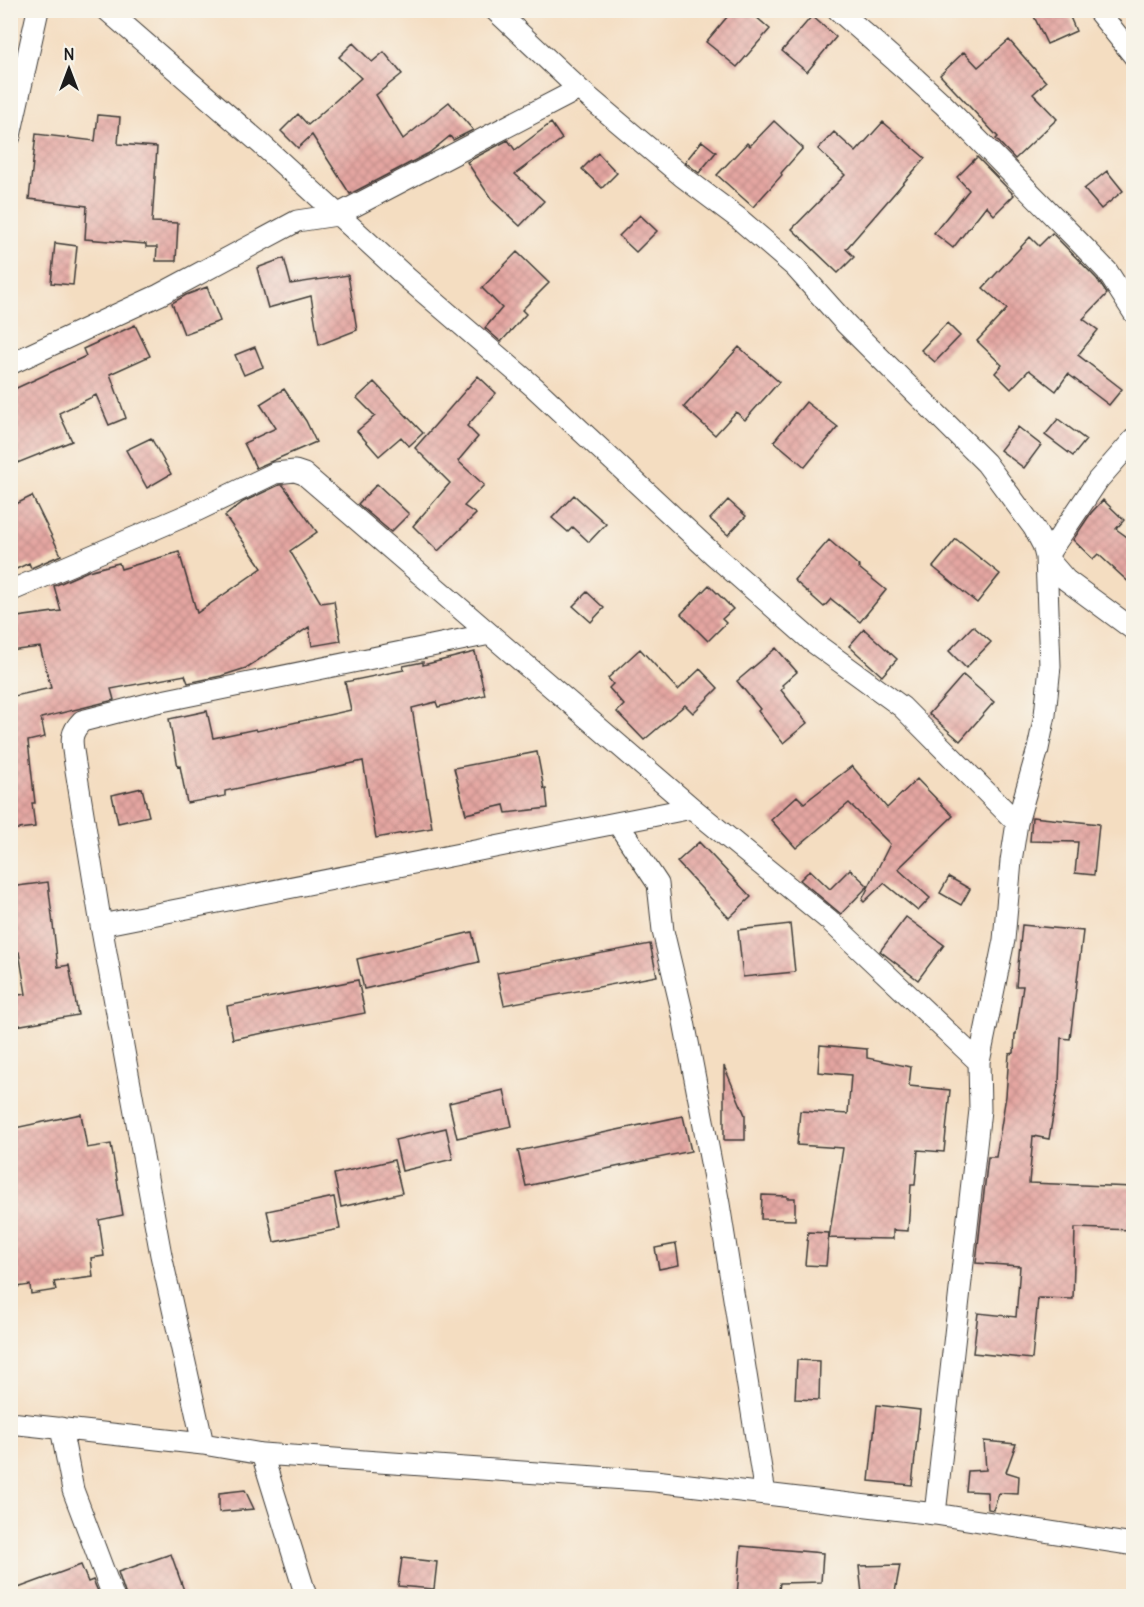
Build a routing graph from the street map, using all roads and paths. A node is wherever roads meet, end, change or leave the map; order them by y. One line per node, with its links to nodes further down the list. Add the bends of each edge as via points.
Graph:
1 (38, 10): 8 (street)
2 (107, 10): 9 (street)
3 (495, 10): 7 (street)
4 (838, 10): 10 (street, via 943,104 1081,244 1107,271)
5 (1097, 10): 6 (street)
6 (1134, 56)
7 (579, 89): 9 (street); 13 (street, via 795,267 846,324 986,463 1035,528)
8 (10, 136)
9 (336, 215): 11 (street, via 297,221 159,295); 18 (street, via 534,387 813,642 902,707)
10 (1134, 313)
11 (10, 364)
12 (1134, 439): 13 (street, via 1098,480)
13 (1046, 556): 15 (street, via 1066,580); 18 (street, via 1050,666 1045,715)
14 (10, 591): 16 (street, via 274,473 296,471 315,482)
15 (1134, 630)
16 (490, 634): 17 (street); 20 (street, via 152,703 82,721 72,738)
17 (692, 808): 19 (street); 21 (street, via 829,920)
18 (1017, 823): 21 (street, via 1004,940)
19 (618, 824): 20 (street); 26 (street, via 658,884 663,931 719,1204)
20 (101, 925): 24 (street, via 161,1255)
21 (979, 1062): 27 (street, via 980,1110)
22 (10, 1423): 23 (street)
23 (61, 1428): 24 (street); 29 (street, via 73,1490)
24 (203, 1444): 25 (street)
25 (262, 1454): 26 (street, via 655,1481); 30 (street)
26 (765, 1494): 27 (street)
27 (935, 1514): 28 (street)
28 (1134, 1545)
29 (113, 1596)
30 (306, 1596)

